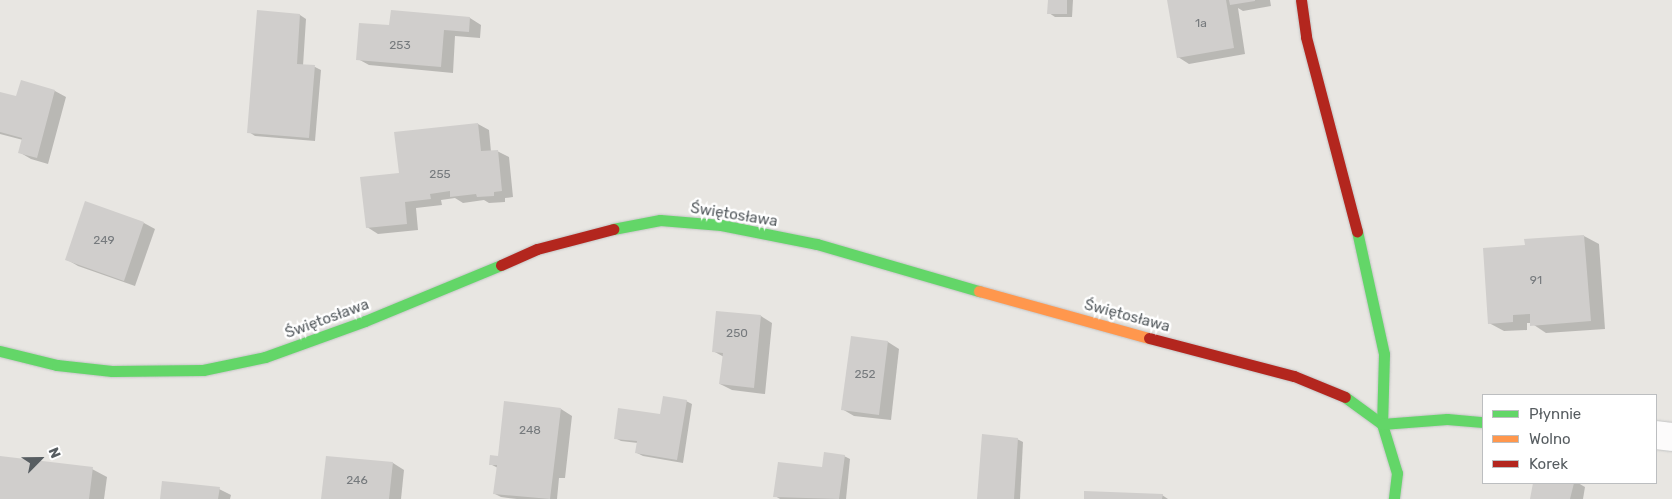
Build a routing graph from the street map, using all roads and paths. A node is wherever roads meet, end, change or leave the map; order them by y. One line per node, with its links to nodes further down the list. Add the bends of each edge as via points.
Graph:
1 (1301, 0): 4 (street, via 1306,37 1351,204 1384,354)
2 (0, 352): 4 (street, Świętosława, via 57,365 112,371 204,370 264,358 356,325 537,248 660,220 721,225 816,244 1294,376 1348,398)
3 (1482, 422): 4 (street, via 1447,419)
4 (1382, 424): 7 (street, via 1396,473)
5 (1657, 434): 6 (street)
6 (1672, 437)
7 (1394, 499)

